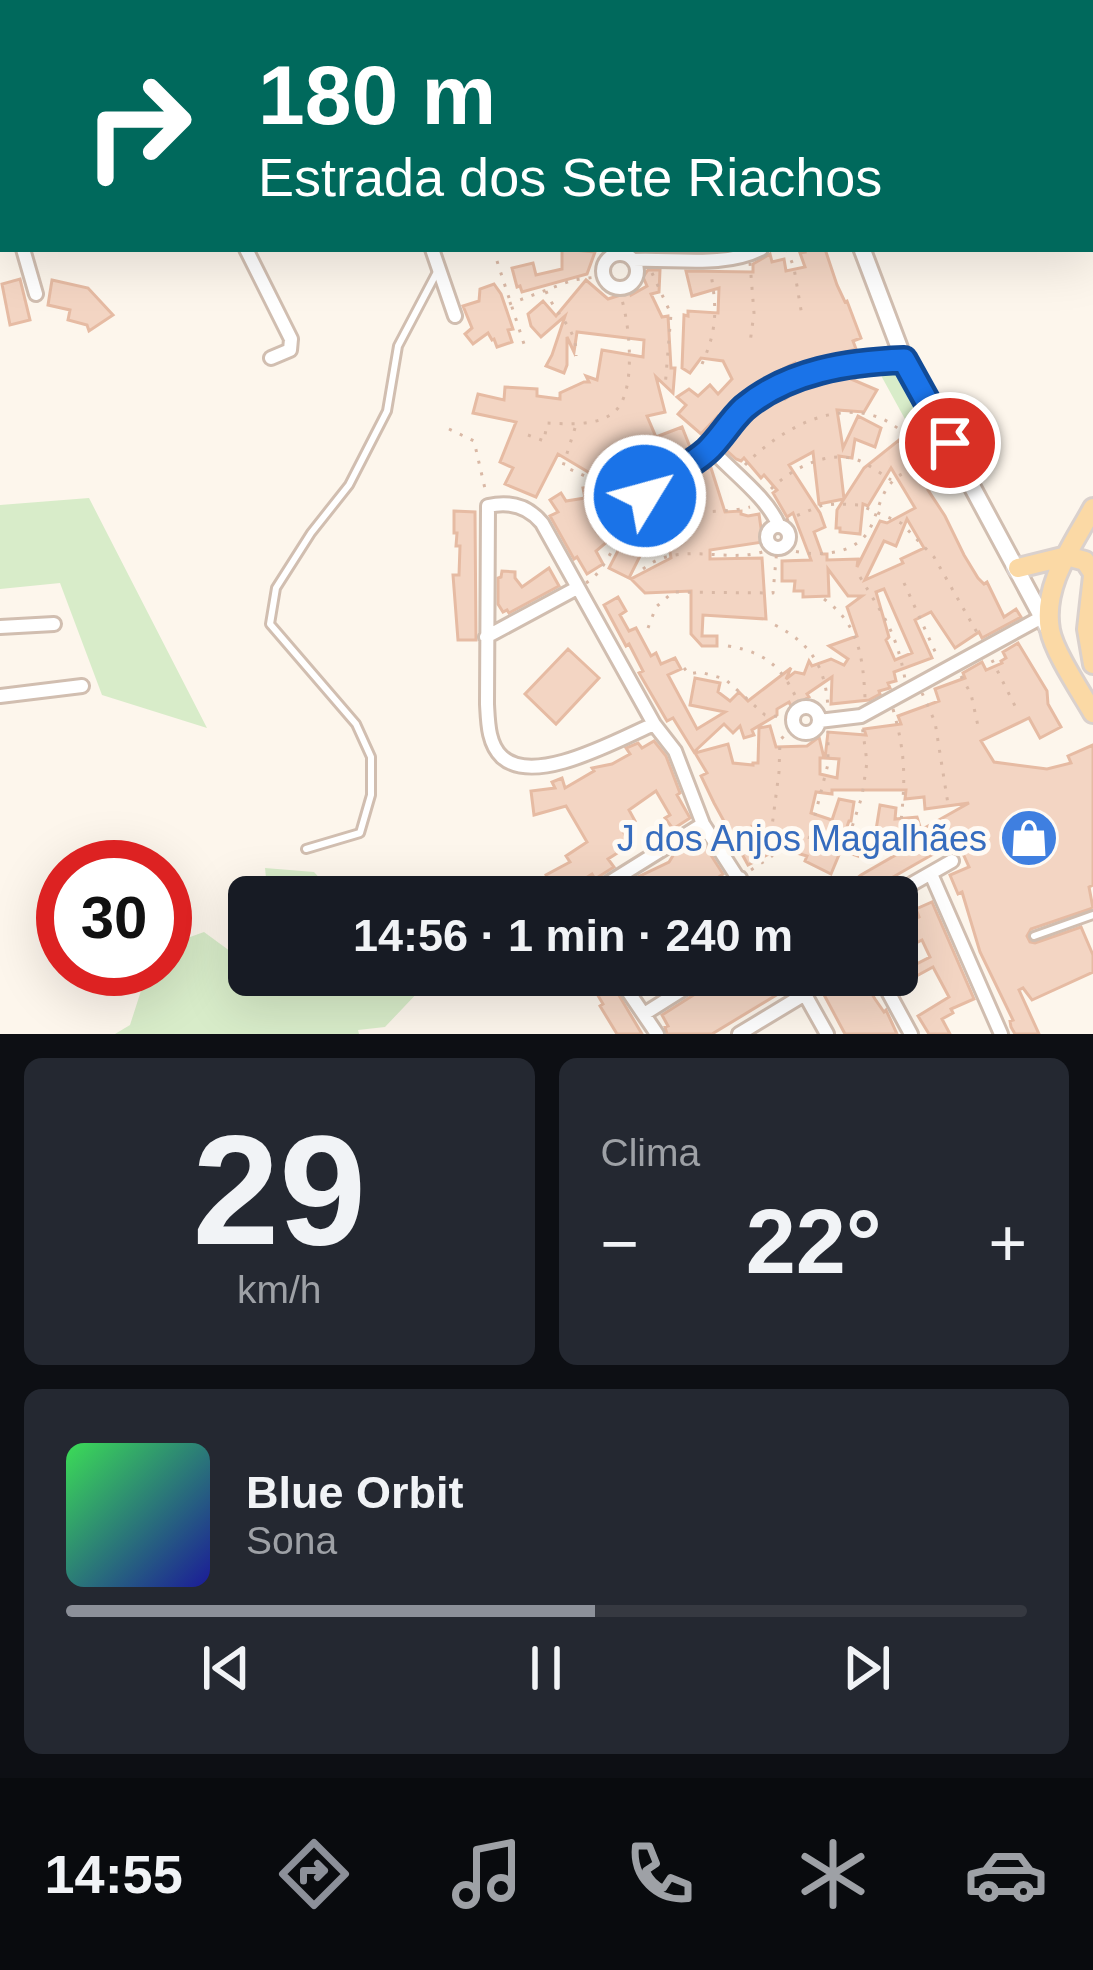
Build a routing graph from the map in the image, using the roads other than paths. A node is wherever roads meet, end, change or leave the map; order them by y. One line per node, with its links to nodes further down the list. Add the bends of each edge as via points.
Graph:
1 (23, 252): 8 (street)
2 (248, 252): 10 (street, via 291,339 290,350)
3 (433, 252): 7 (street)
4 (755, 252): 6 (street)
5 (863, 252): 11 (street)
6 (633, 260): 6 (street, via 638,270 627,287 607,282 605,269 617,255)
7 (439, 269): 9 (street); 31 (lane, via 398,346 387,411 349,485 275,588 270,624 356,724 371,757 360,833)
8 (36, 294)
9 (455, 316)
10 (271, 358)
11 (904, 360): 12 (street, via 846,365 770,390); 17 (street)
12 (710, 448): 13 (street); 15 (street, via 789,535)
13 (642, 489): 13 (street, via 645,500 627,507 622,493)
14 (1093, 508): 16 (main road)
15 (777, 547)
16 (1067, 556): 17 (main road); 18 (main road, via 1085,561); 22 (main road, via 1052,589)
17 (1018, 568): 22 (street)
18 (1093, 575): 24 (main road)
19 (577, 588): 23 (street); 23 (street, via 535,514 488,506); 29 (street)
20 (54, 624): 21 (street)
21 (0, 626)
22 (1051, 634): 24 (main road); 27 (main road); 28 (street, via 985,647 860,716)
23 (486, 637): 29 (street, via 488,730 515,765 553,766)
24 (1091, 655)
25 (82, 686): 26 (street)
26 (0, 695)
27 (1093, 713)
28 (823, 720): 28 (street, via 808,733 796,717 813,710)
29 (654, 724): 30 (street, via 681,762)
30 (704, 824): 34 (street); 35 (street)
31 (306, 849)
32 (952, 861): 33 (street)
33 (931, 874): 36 (street); 49 (street)
34 (620, 876)
35 (739, 876)
36 (918, 881)
37 (1093, 915): 38 (lane)
38 (1034, 936)
39 (632, 996): 44 (street)
40 (673, 996): 44 (street)
41 (802, 996): 46 (street)
42 (806, 996): 47 (street)
43 (890, 996): 48 (street)
44 (644, 1014): 45 (street)
45 (657, 1034)
46 (739, 1034)
47 (827, 1034)
48 (911, 1034)
49 (1001, 1034)

